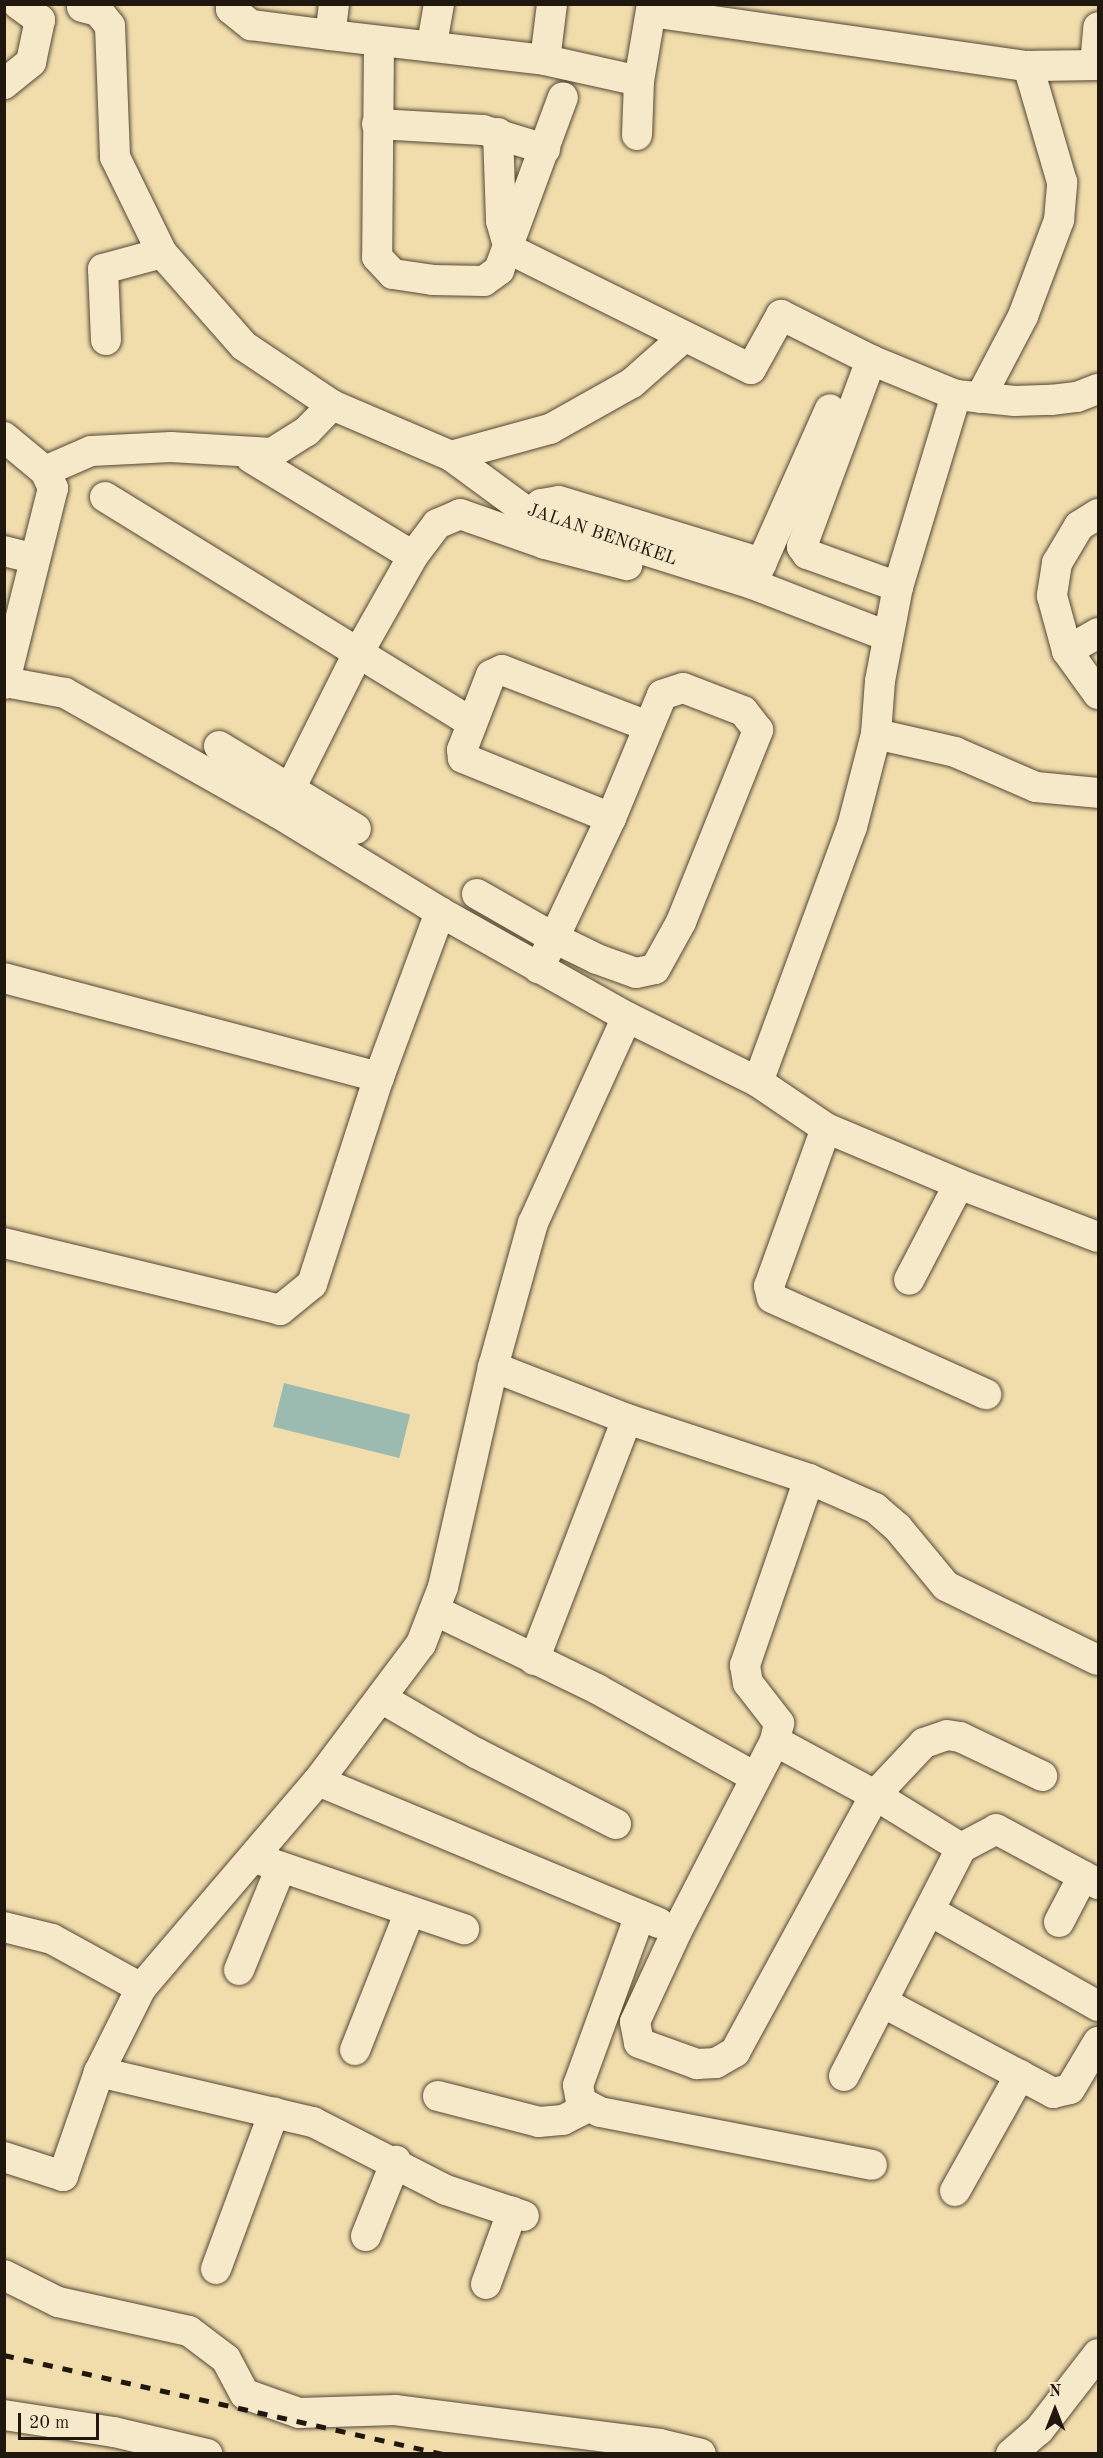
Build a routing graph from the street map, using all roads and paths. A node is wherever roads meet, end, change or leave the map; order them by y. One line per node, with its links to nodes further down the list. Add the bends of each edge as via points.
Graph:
1 (18, 4): 17 (street, via 40,20 31,62)
2 (231, 4): 10 (street, via 231,9 251,25)
3 (334, 4): 10 (street)
4 (438, 4): 12 (street)
5 (552, 4): 13 (street)
6 (82, 7): 24 (street, JALAN BENGKEL, via 98,11 110,26 115,157)
7 (652, 8): 8 (street); 16 (street)
8 (769, 16): 15 (street)
9 (1098, 27): 14 (street)
10 (330, 35): 12 (street)
11 (379, 44): 19 (street)
12 (432, 44): 13 (street)
13 (545, 60): 16 (street)
14 (1097, 65): 15 (street)
15 (1028, 66): 29 (street, via 1062,182 1059,220 1023,316)
16 (639, 81): 21 (street)
17 (4, 84)
18 (563, 97): 22 (street)
19 (377, 124): 20 (street); 23 (street, via 377,257 393,274 484,281 499,270)
20 (498, 133): 22 (street); 23 (street, via 501,221)
21 (637, 135)
22 (545, 149): 23 (street)
23 (509, 249): 25 (street)
24 (162, 253): 26 (street, via 103,269); 30 (street, JALAN BENGKEL, via 244,346)
25 (684, 337): 27 (street, via 751,369 781,315); 33 (street, via 632,383 550,429)
26 (106, 340)
27 (871, 360): 29 (street); 43 (street, via 802,547 807,554)
28 (1098, 388): 29 (street, via 1077,397 1051,400)
29 (968, 396): 43 (street)
30 (332, 405): 33 (street, JALAN BENGKEL); 35 (street, via 307,431 272,453 171,447 91,451)
31 (830, 409): 42 (street)
32 (4, 437): 35 (street)
33 (451, 456): 42 (street, JALAN BENGKEL, via 530,514)
34 (251, 458): 39 (street)
35 (45, 471): 40 (street, via 53,488)
36 (105, 497): 47 (street)
37 (1098, 514): 46 (street, via 1079,526 1056,563 1052,596)
38 (4, 551): 40 (street)
39 (413, 556): 41 (street, via 437,524 460,514 545,544); 47 (street)
40 (33, 558): 48 (street)
41 (656, 573)
42 (757, 574): 45 (street, JALAN BENGKEL)
43 (898, 587): 45 (street)
44 (1098, 633): 46 (street)
45 (887, 636): 52 (street)
46 (1067, 651): 49 (street)
47 (357, 655): 50 (street); 55 (street)
48 (5, 683): 55 (street, via 65,693)
49 (1098, 694)
50 (461, 716)
51 (648, 726): 56 (street); 56 (street, via 501,670 491,675 462,750 463,758); 60 (street, via 662,695 683,688 743,711 758,730 681,922 655,969 636,973)
52 (876, 734): 54 (street, via 955,752 1036,787); 65 (street, via 852,827)
53 (219, 746): 55 (street)
54 (1098, 793)
55 (282, 802): 57 (street); 59 (street)
56 (611, 818): 60 (street)
57 (356, 829)
58 (477, 894): 60 (street)
59 (440, 912): 61 (street); 64 (street)
60 (554, 938): 61 (street)
61 (539, 968): 63 (street)
62 (4, 978): 64 (street)
63 (627, 1017): 65 (street); 71 (street, via 533,1223)
64 (379, 1077): 69 (street, via 312,1284 280,1310)
65 (758, 1082): 66 (street)
66 (826, 1128): 67 (street); 72 (street, via 769,1286 772,1298)
67 (958, 1184): 68 (street); 70 (street)
68 (1098, 1237)
69 (4, 1243)
70 (909, 1280)
71 (493, 1367): 73 (street); 75 (street)
72 (986, 1394)
73 (627, 1419): 74 (street); 76 (street)
74 (810, 1479): 77 (street, via 886,1515 946,1586); 79 (street, via 745,1665 748,1683 779,1723)
75 (436, 1611): 76 (street); 78 (street, via 421,1644)
76 (534, 1660): 81 (street, via 597,1689)
77 (1098, 1660)
78 (381, 1698): 82 (street); 84 (street, via 486,1759)
79 (775, 1741): 81 (street); 83 (street)
80 (1042, 1776): 83 (street, via 947,1735 924,1743)
81 (755, 1777): 94 (street)
82 (318, 1781): 86 (street); 90 (street)
83 (875, 1795): 85 (street); 94 (street, via 735,2052 716,2063 697,2064 639,2043 634,2034 635,2022)
84 (616, 1824)
85 (961, 1848): 87 (street, via 996,1829); 89 (street)
86 (268, 1863): 88 (street); 95 (street); 96 (street)
87 (1091, 1880): 91 (street)
88 (410, 1911): 93 (street); 100 (street)
89 (930, 1911): 97 (street); 98 (street)
90 (640, 1915): 94 (street); 105 (street, via 578,2085 581,2102)
91 (1059, 1922)
92 (4, 1927): 96 (street, via 52,1939)
93 (465, 1929)
94 (677, 1931)
95 (239, 1970)
96 (141, 1988): 101 (street)
97 (882, 2002): 102 (street); 103 (street)
98 (1098, 2006)
99 (1098, 2042): 102 (street, via 1070,2090 1053,2093)
100 (355, 2050)
101 (99, 2072): 106 (street); 107 (street, via 63,2176)
102 (1020, 2075): 110 (street)
103 (844, 2076)
104 (438, 2096): 105 (street, via 539,2121 563,2120)
105 (587, 2108): 109 (street)
106 (274, 2112): 108 (street, via 313,2122); 112 (street)
107 (4, 2157)
108 (396, 2161): 111 (street); 114 (street, via 446,2190 518,2214)
109 (872, 2165)
110 (955, 2191)
111 (366, 2236)
112 (216, 2269)
113 (4, 2275): 119 (street, via 58,2302 189,2331 226,2359 244,2394 299,2413 395,2410 660,2444)
114 (486, 2284)
115 (1098, 2354): 120 (street, via 1039,2430)
116 (4, 2415): 117 (street)
117 (109, 2443): 118 (street)
118 (207, 2454)
119 (700, 2454)
120 (1011, 2454)

